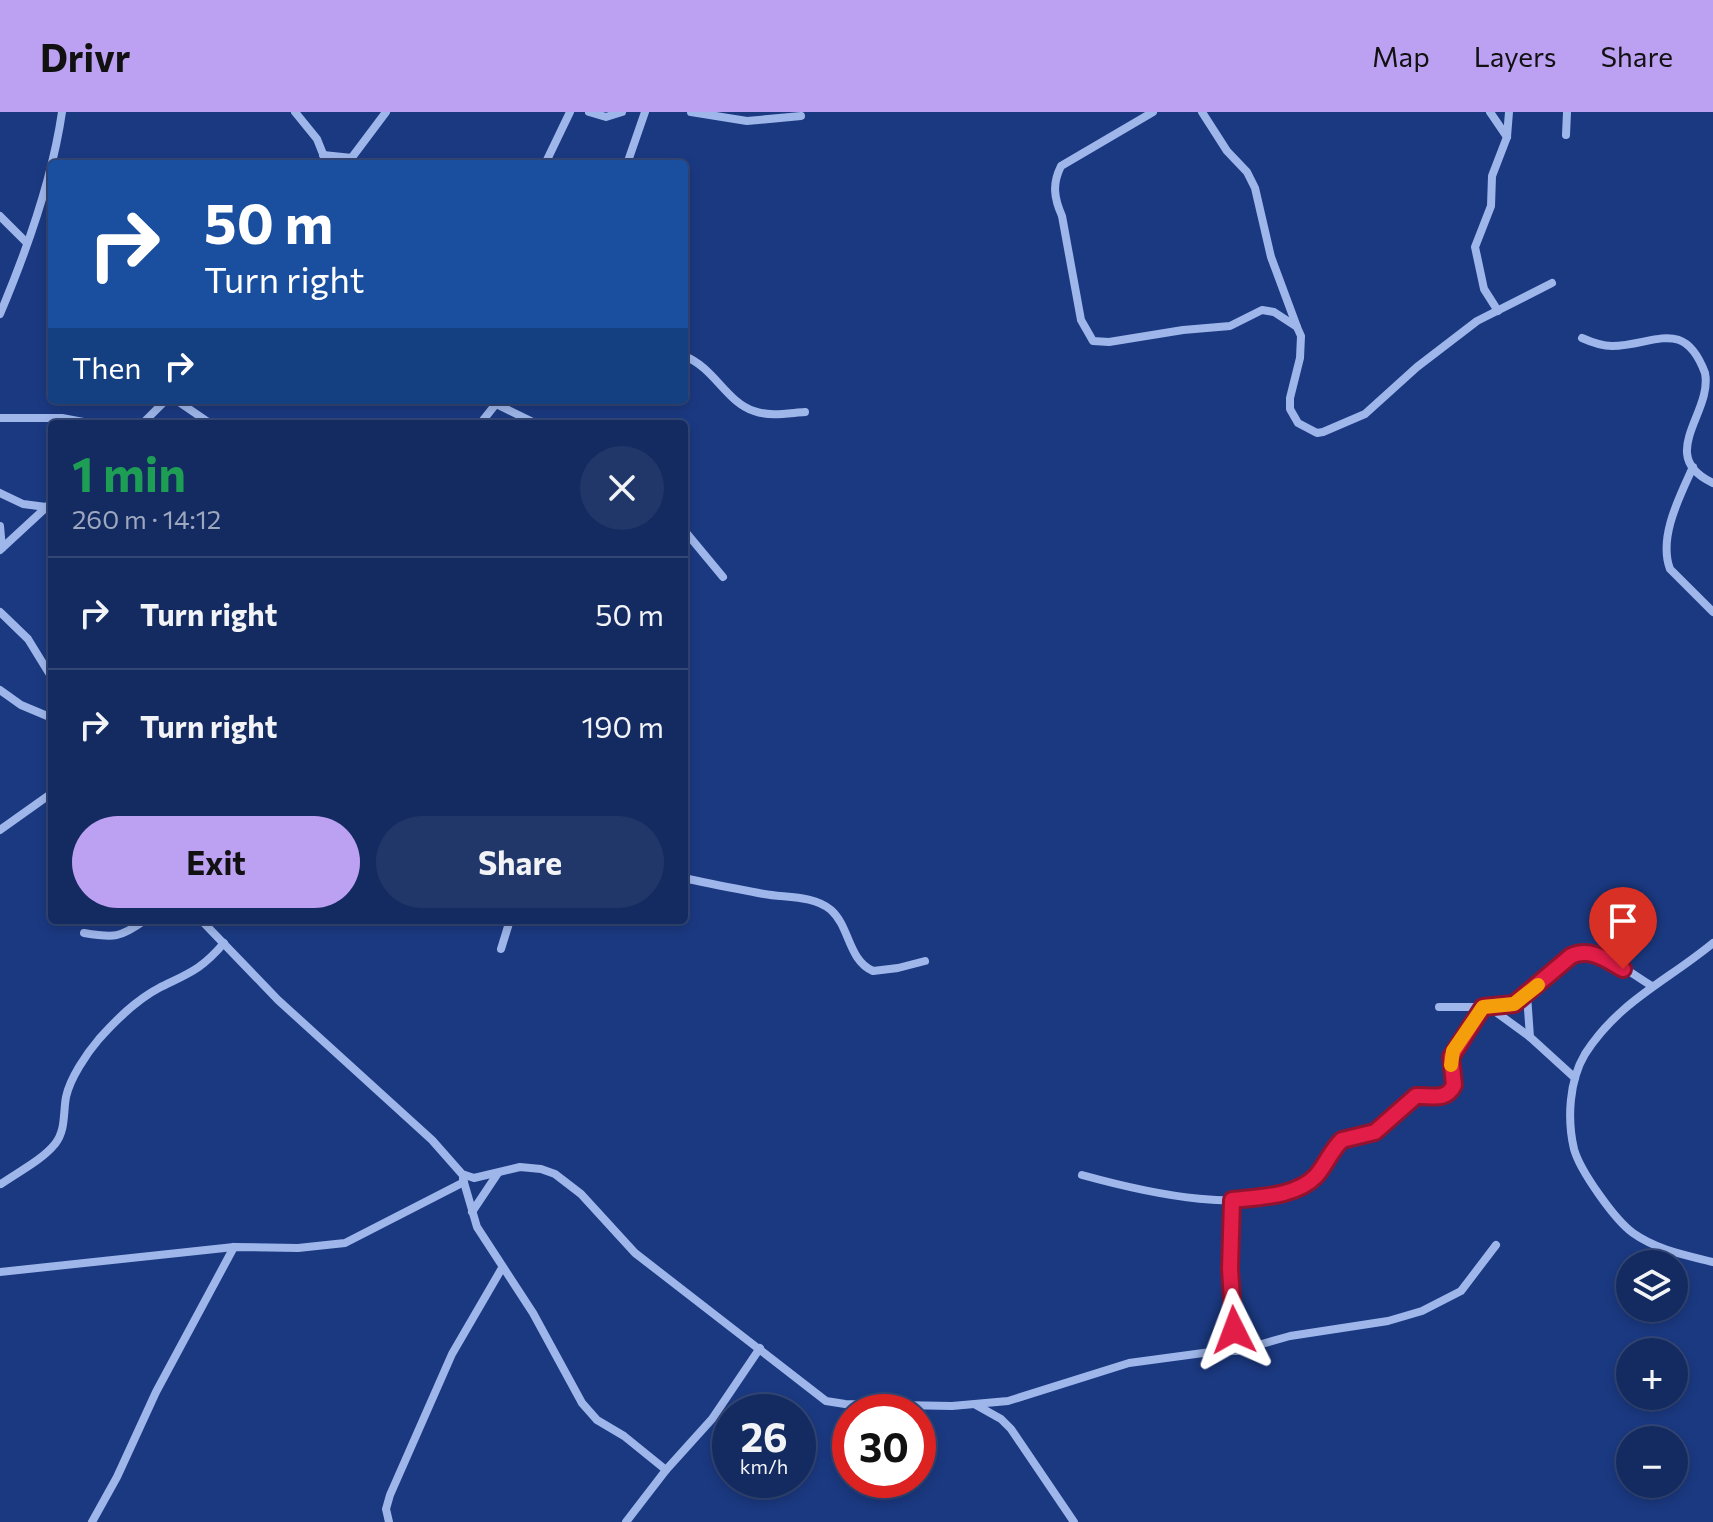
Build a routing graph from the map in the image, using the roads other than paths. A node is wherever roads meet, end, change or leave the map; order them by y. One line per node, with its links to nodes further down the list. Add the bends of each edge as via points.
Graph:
1 (62, 112): 18 (street)
2 (295, 112): 17 (street, via 317,139)
3 (386, 112): 19 (street)
4 (570, 112): 20 (street)
5 (589, 112): 6 (street, via 606,117)
6 (622, 112)
7 (645, 112): 21 (street)
8 (691, 112): 14 (street, via 747,121)
9 (1153, 112): 28 (street, via 1061,166 1054,180 1081,320 1091,339 1109,342 1230,326 1267,310)
10 (1202, 112): 28 (street, via 1255,188 1271,257)
11 (1490, 112): 16 (street)
12 (1509, 112): 16 (street)
13 (1567, 112): 15 (street)
14 (801, 116)
15 (1566, 135)
16 (1507, 137): 26 (street, via 1492,176 1489,214 1475,247 1484,289)
17 (325, 159)
18 (52, 160)
19 (351, 160)
20 (547, 160)
21 (628, 160)
22 (48, 177): 24 (street)
23 (0, 216): 24 (street)
24 (27, 243): 27 (street)
25 (1552, 283): 26 (street)
26 (1498, 311): 28 (street, via 1457,335 1365,414 1317,433 1298,423 1290,409 1301,347)
27 (0, 314)
28 (1297, 327)
29 (1582, 338): 42 (street, via 1607,346 1659,338 1693,348 1708,384 1704,409 1689,439)
30 (688, 358): 35 (street, via 749,410)
31 (162, 404): 38 (street)
32 (182, 404): 39 (street)
33 (496, 404): 40 (street)
34 (502, 404): 41 (street)
35 (805, 412)
36 (0, 418): 37 (street)
37 (73, 420)
38 (146, 420)
39 (205, 420)
40 (483, 420)
41 (530, 420)
42 (1693, 467): 43 (street); 53 (street, via 1669,533 1667,563)
43 (1713, 483)
44 (0, 493): 45 (street)
45 (13, 500): 46 (street); 48 (street)
46 (48, 504)
47 (48, 505): 48 (street)
48 (30, 522): 51 (street)
49 (0, 526): 51 (street)
50 (688, 535): 52 (street)
51 (1, 549)
52 (723, 577)
53 (1713, 610)
54 (0, 612): 55 (street, via 28,639)
55 (48, 672)
56 (0, 690): 57 (street)
57 (48, 716)
58 (48, 796): 59 (street)
59 (0, 830)
60 (688, 879): 68 (street, via 826,907 839,920 859,961 873,971)
61 (139, 924): 64 (street, via 120,936)
62 (205, 924): 65 (street)
63 (509, 924): 67 (street)
64 (84, 933)
65 (224, 943): 77 (street, via 278,1000 432,1140); 78 (street, via 207,963 127,1009 96,1042 71,1084 57,1141)
66 (1713, 943): 69 (street)
67 (501, 949)
68 (925, 961)
69 (1652, 986): 70 (street, via 1581,952); 74 (street, via 1600,1034)
70 (1527, 995): 72 (street, via 1514,1004); 73 (street)
71 (1439, 1007): 72 (street)
72 (1486, 1007): 73 (street); 79 (street, via 1451,1057 1454,1085 1446,1095 1416,1096 1375,1132 1342,1140 1305,1184)
73 (1530, 1037): 74 (street)
74 (1575, 1078): 83 (street, via 1575,1152 1604,1201 1631,1232 1652,1246)
75 (498, 1172): 77 (street); 80 (street); 86 (street, via 520,1167 555,1174 581,1194 635,1253)
76 (1082, 1175): 79 (street, via 1203,1200)
77 (463, 1178): 80 (street); 82 (street, via 345,1243)
78 (1, 1184)
79 (1232, 1200): 87 (street, via 1234,1330)
80 (472, 1212): 84 (street)
81 (1496, 1245): 87 (street, via 1468,1285 1422,1311)
82 (234, 1247): 85 (street); 91 (street)
83 (1713, 1262)
84 (502, 1268): 89 (street, via 589,1413); 92 (street, via 452,1354 390,1495)
85 (0, 1272)
86 (760, 1348): 88 (street, via 826,1401); 89 (street, via 712,1419)
87 (1227, 1351): 88 (street, via 1129,1363 1070,1384)
88 (976, 1405): 90 (street, via 1011,1429)
89 (666, 1470): 93 (street)
90 (1069, 1520)
91 (92, 1522)
92 (389, 1522)
93 (626, 1522)

